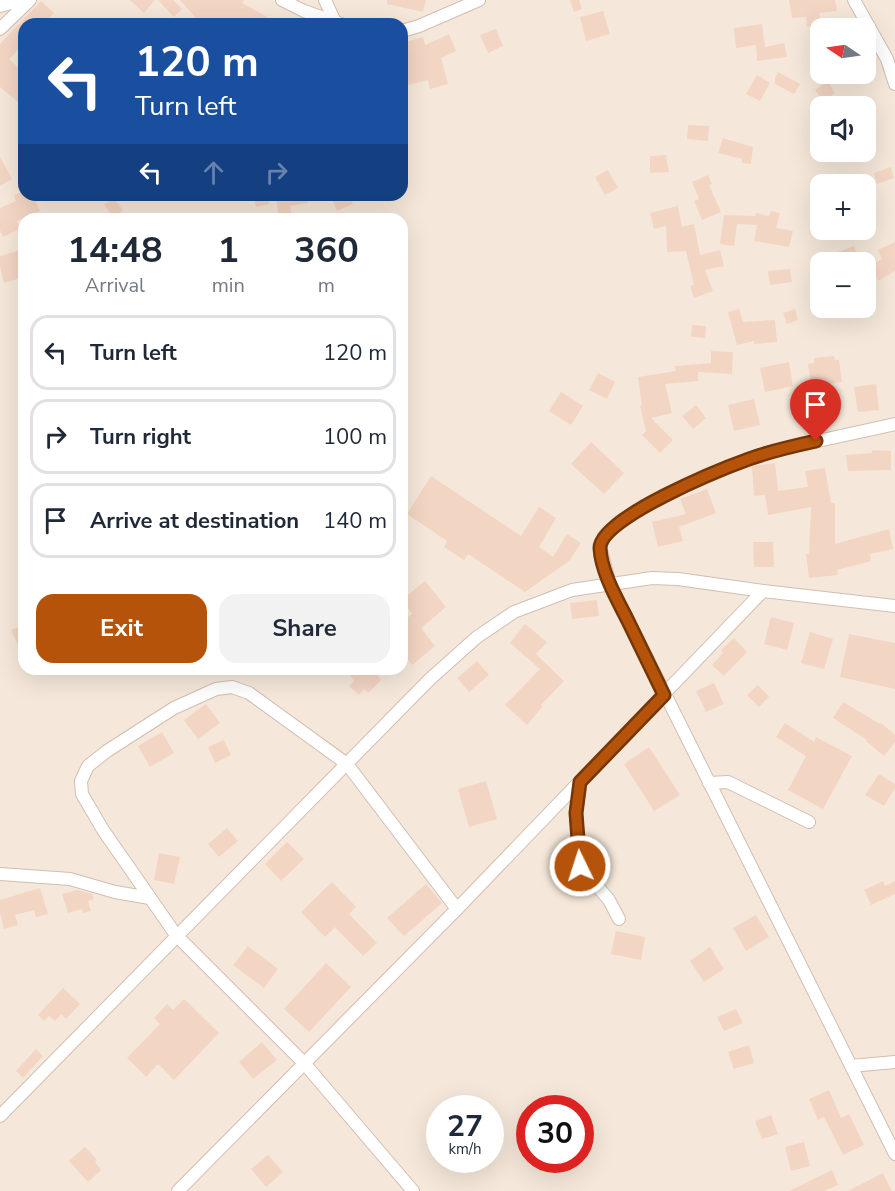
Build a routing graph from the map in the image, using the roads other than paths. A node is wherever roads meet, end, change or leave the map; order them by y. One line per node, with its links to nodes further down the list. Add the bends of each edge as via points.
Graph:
1 (23, 0): 7 (street)
2 (30, 0): 10 (street)
3 (282, 0): 8 (street)
4 (325, 0): 9 (street)
5 (479, 0): 11 (street)
6 (854, 0): 12 (street, via 887,59)
7 (0, 6)
8 (324, 18)
9 (335, 18)
10 (0, 29)
11 (408, 29)
12 (895, 84)
13 (895, 424): 14 (street, via 748,459 640,509 604,536 600,547)
14 (610, 584): 15 (street, via 652,578); 17 (street); 18 (street, via 572,590 514,612 477,637)
15 (763, 591): 16 (street); 17 (street)
16 (895, 606)
17 (664, 695): 19 (street); 20 (street)
18 (347, 764): 23 (street, via 249,693 232,687 216,689 174,708 107,751 88,766 81,781 82,794); 24 (street); 26 (street)
19 (580, 782): 24 (street); 25 (street, via 576,813 580,866 609,900)
20 (708, 783): 21 (street, via 728,782); 29 (street)
21 (809, 822)
22 (0, 874): 23 (street, via 70,879)
23 (150, 898): 26 (street)
24 (457, 909): 28 (street)
25 (619, 920)
26 (176, 935): 28 (street); 30 (street)
27 (895, 1062): 29 (street)
28 (304, 1063): 32 (street); 33 (street)
29 (851, 1066): 31 (street)
30 (0, 1116)
31 (895, 1154)
32 (178, 1191)
33 (413, 1191)

